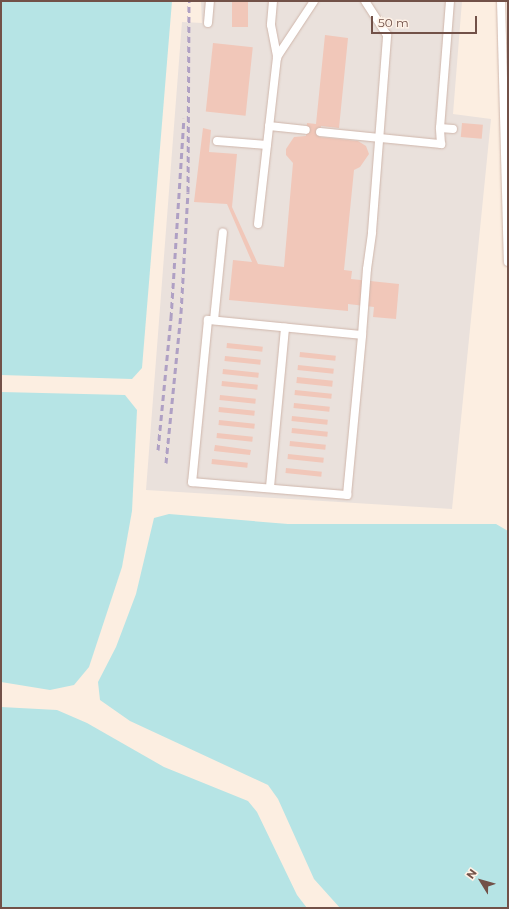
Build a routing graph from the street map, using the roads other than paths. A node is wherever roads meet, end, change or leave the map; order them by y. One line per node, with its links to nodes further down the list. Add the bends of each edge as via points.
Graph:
1 (210, 1): 7 (lane)
2 (273, 1): 8 (lane, via 271,25)
3 (314, 1): 8 (lane)
4 (365, 1): 14 (lane, via 387,35)
5 (450, 1): 10 (lane)
6 (501, 1): 19 (lane)
7 (208, 23)
8 (277, 57): 9 (lane)
9 (269, 126): 11 (lane); 16 (lane)
10 (440, 128): 12 (lane); 14 (lane, via 441,144)
11 (306, 130)
12 (453, 130)
13 (320, 132): 14 (lane)
14 (379, 138): 22 (lane)
15 (217, 142): 16 (lane)
16 (267, 145): 17 (lane)
17 (258, 224)
18 (223, 232): 20 (lane)
19 (508, 262)
20 (214, 320): 21 (lane); 23 (lane, via 208,320 192,482)
21 (285, 328): 22 (lane); 23 (lane)
22 (362, 335): 23 (lane, via 347,495)
23 (270, 487)

